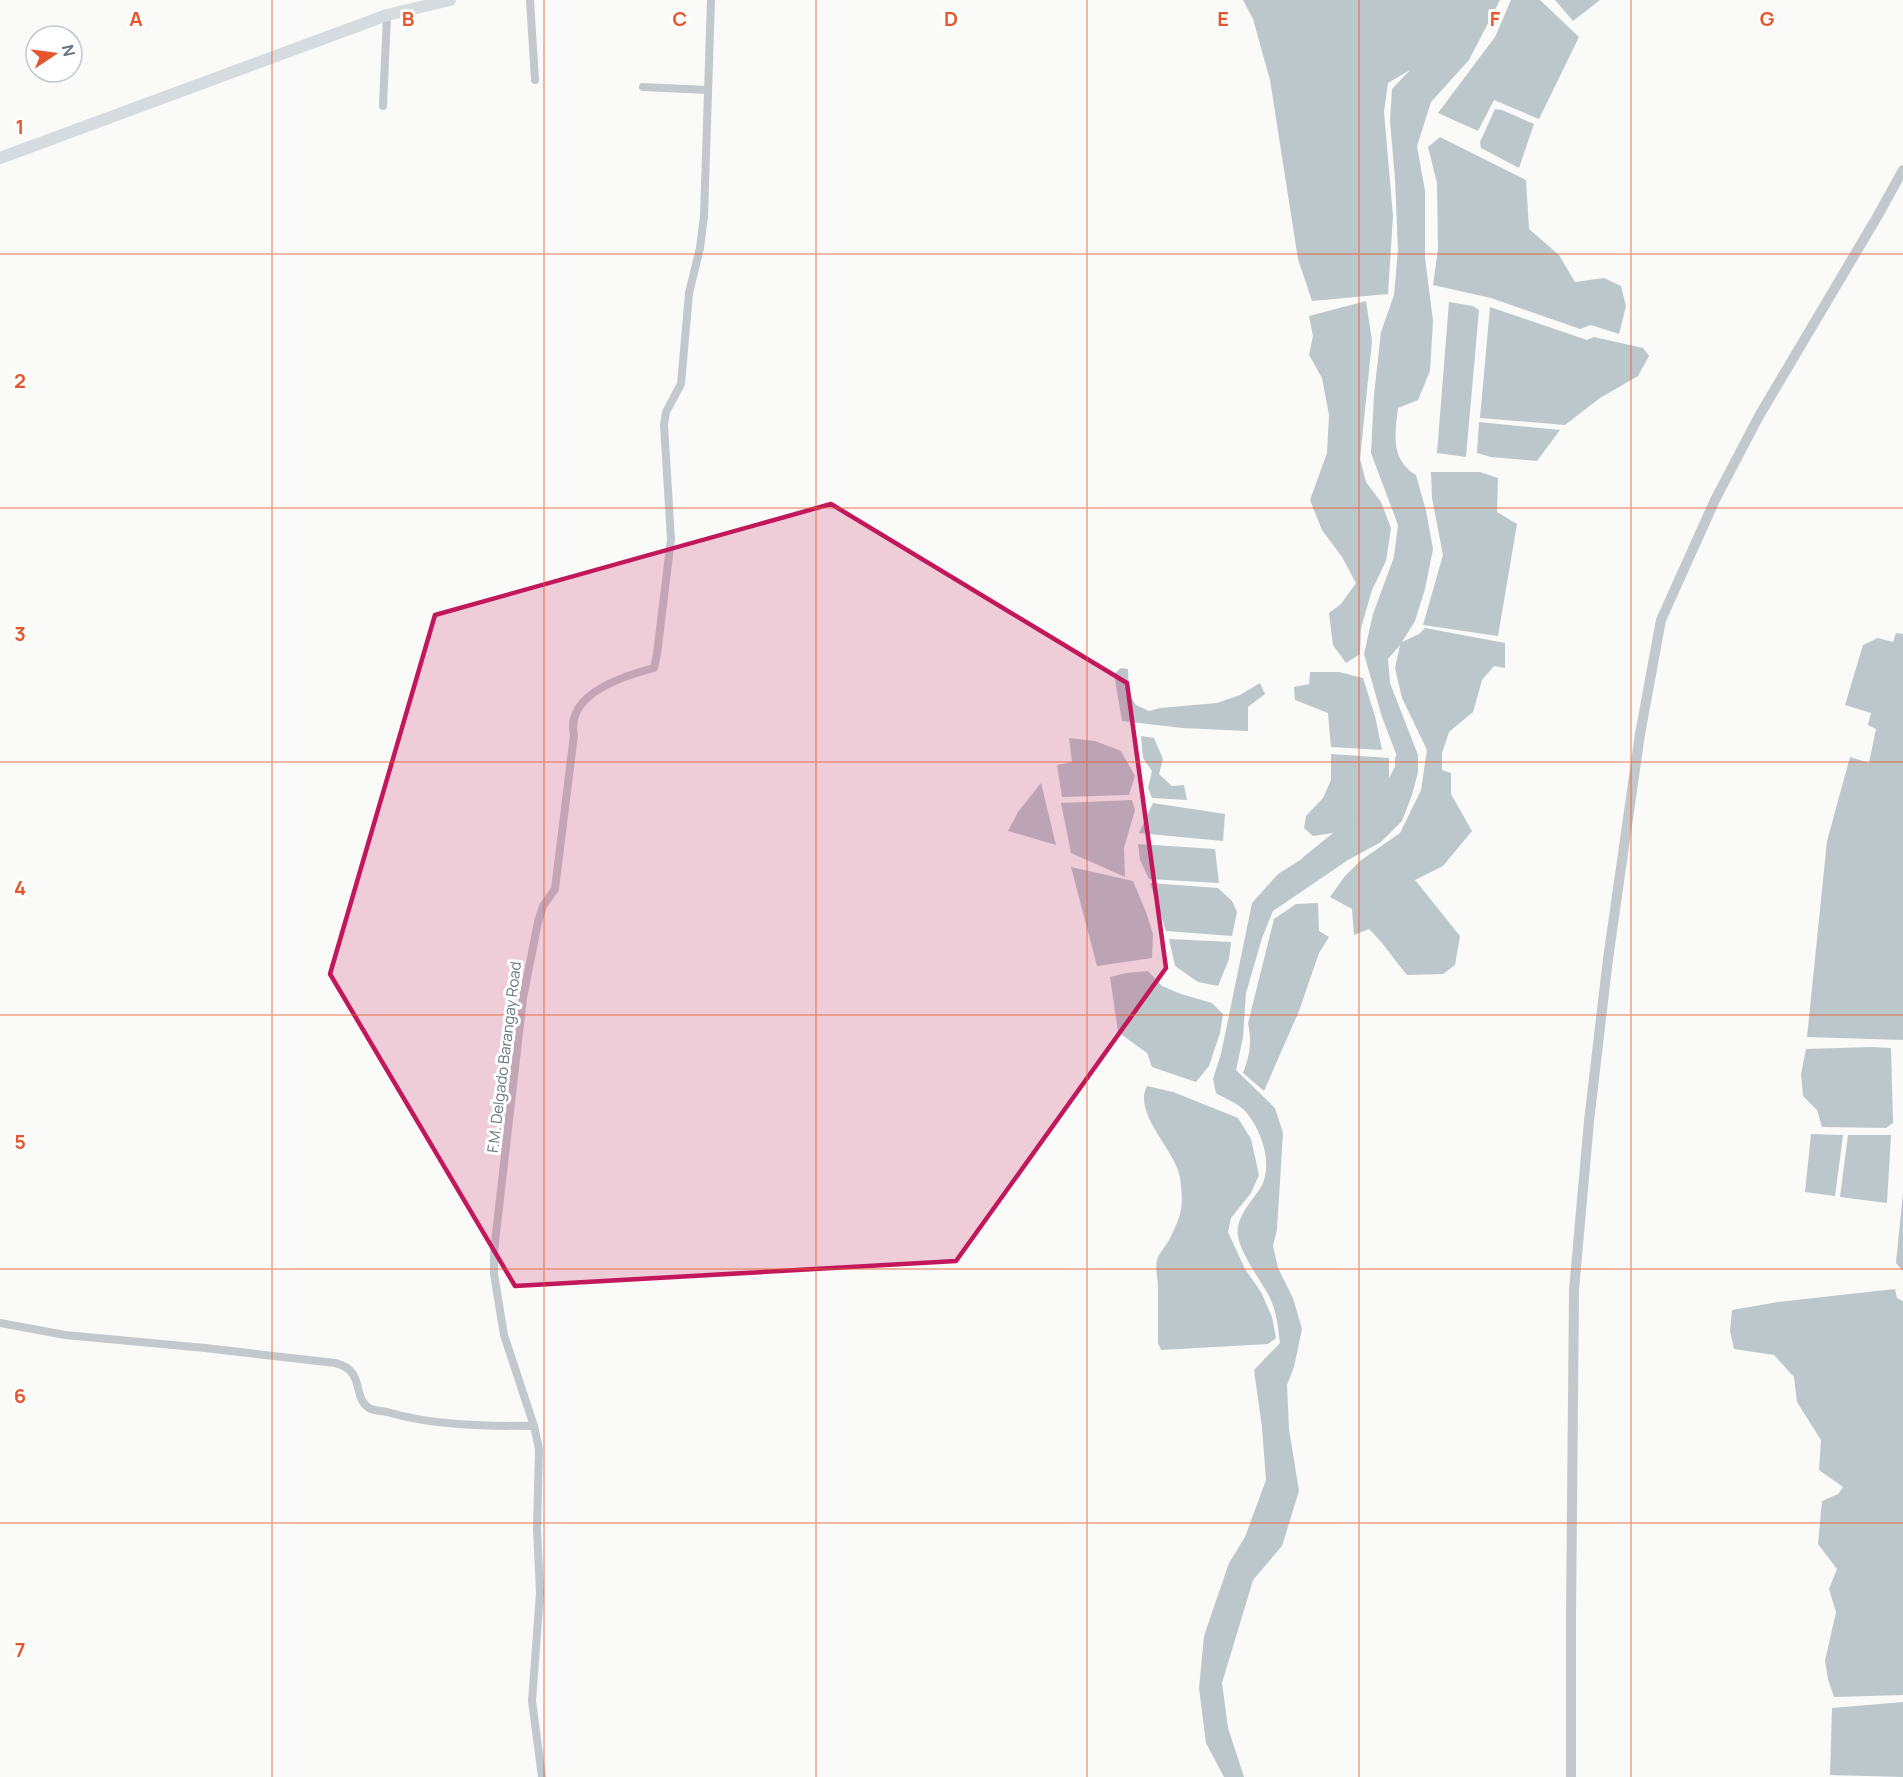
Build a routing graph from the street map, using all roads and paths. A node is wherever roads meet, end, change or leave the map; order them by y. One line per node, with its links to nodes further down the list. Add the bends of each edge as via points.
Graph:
1 (450, 0): 4 (main road)
2 (530, 0): 5 (street)
3 (711, 0): 7 (street, F.M. Delgado Barangay Road)
4 (387, 15): 8 (street); 9 (main road)
5 (535, 80)
6 (643, 87): 7 (street)
7 (708, 90): 12 (street, F.M. Delgado Barangay Road, via 700,248 690,293 681,384 666,412 664,425 671,539 657,654 654,668 611,682 586,699 575,713 555,889 540,914 522,998 494,1274 504,1335)
8 (383, 106)
9 (0, 158)
10 (1903, 170): 14 (street, via 1759,416 1715,500 1661,620 1640,734 1608,959 1574,1290)
11 (0, 1323): 12 (street, via 65,1335 335,1363 348,1367 365,1404 372,1409 406,1418)
12 (534, 1426): 13 (street, F.M. Delgado Barangay Road, via 540,1473 540,1593 532,1701)
13 (542, 1777)
14 (1571, 1777)

